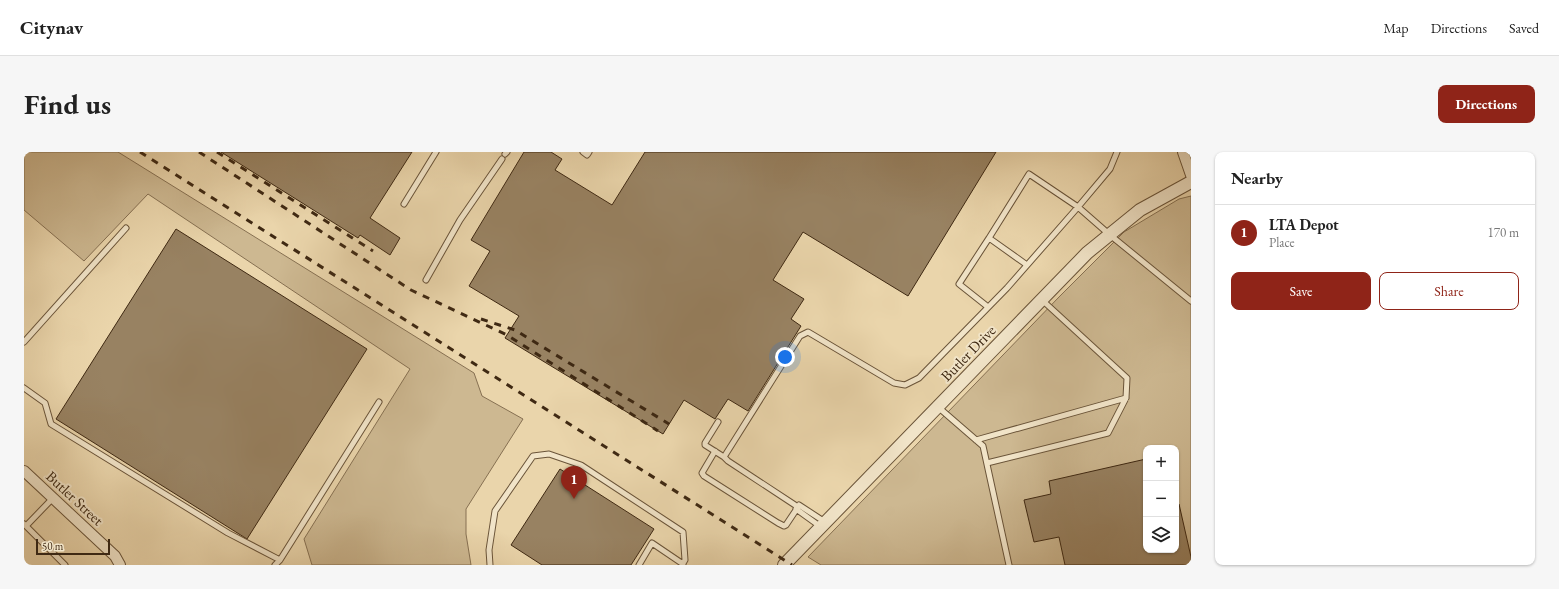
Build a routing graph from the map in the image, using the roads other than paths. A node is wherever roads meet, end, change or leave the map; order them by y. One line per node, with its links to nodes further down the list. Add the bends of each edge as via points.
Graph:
1 (436, 152): 9 (lane)
2 (583, 152): 3 (lane, via 587,155)
3 (589, 152)
4 (1117, 152): 10 (lane, via 1110,169)
5 (1183, 152): 7 (street)
6 (502, 159): 15 (lane, via 460,220)
7 (1191, 175)
8 (1191, 182): 12 (street, Butler Drive, via 1140,210)
9 (404, 204)
10 (1078, 207): 12 (lane); 13 (lane, via 1029,174); 14 (lane)
11 (126, 228): 19 (lane)
12 (1110, 235): 16 (street, Butler Drive, via 1087,253); 17 (lane)
13 (989, 238): 14 (lane); 18 (lane, via 959,284)
14 (1027, 265): 18 (lane)
15 (426, 280)
16 (1042, 300): 21 (lane, via 1127,378); 23 (street, Butler Drive)
17 (1191, 301)
18 (988, 307): 27 (lane, via 919,378 905,385 894,383 808,332 800,336)
19 (24, 342)
20 (24, 388): 34 (lane, via 45,403 51,424 228,533)
21 (1126, 398): 25 (lane); 28 (lane, via 1108,433)
22 (379, 402): 34 (lane)
23 (938, 407): 25 (lane); 33 (street, Butler Drive)
24 (718, 422): 26 (lane, via 705,443)
25 (976, 440): 28 (lane, via 983,446)
26 (714, 451): 27 (lane); 31 (lane, via 702,473 704,476 784,526)
27 (724, 457): 31 (lane)
28 (987, 463): 42 (lane)
29 (24, 471): 30 (street, Butler Street)
30 (53, 498): 32 (lane); 37 (street, Butler Street, via 115,556)
31 (798, 507): 33 (lane)
32 (25, 525): 35 (lane)
33 (823, 525): 41 (street, Butler Drive)
34 (280, 560): 38 (lane)
35 (62, 564)
36 (683, 564): 39 (lane, via 683,532 582,465 549,454 533,456 495,510 489,550); 40 (lane, via 652,543)
37 (120, 565)
38 (275, 565)
39 (490, 565)
40 (639, 565)
41 (784, 565)
42 (1009, 565)

